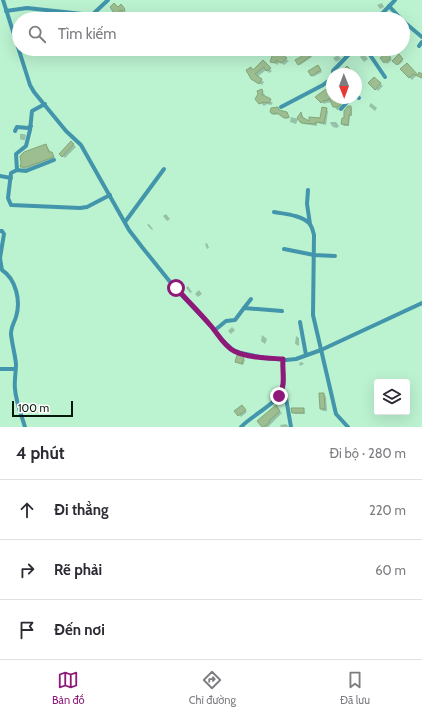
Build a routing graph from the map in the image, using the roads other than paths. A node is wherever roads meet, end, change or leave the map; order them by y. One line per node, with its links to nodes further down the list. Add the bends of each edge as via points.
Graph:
1 (3, 0): 5 (street)
2 (108, 0): 7 (street)
3 (395, 0): 4 (street)
4 (389, 6): 8 (street); 9 (street)
5 (6, 11): 6 (street, via 27,8); 11 (street)
6 (64, 12)
7 (95, 12)
8 (383, 12)
9 (394, 12)
10 (410, 27): 12 (street)
11 (12, 30)
12 (422, 37)
13 (20, 56): 19 (street, via 30,86)
14 (347, 56): 16 (street)
15 (371, 56): 17 (street)
16 (336, 68)
17 (385, 77)
18 (326, 84): 21 (street)
19 (45, 104): 23 (street, via 32,111); 31 (street, via 66,131 81,145)
20 (345, 104): 22 (street)
21 (281, 107)
22 (341, 109)
23 (31, 126): 24 (street, via 17,127); 27 (street, via 26,146 16,154)
24 (16, 131)
25 (54, 160): 27 (street, via 26,171)
26 (164, 169): 33 (street)
27 (17, 170): 29 (street, via 11,173)
28 (0, 176): 29 (street)
29 (11, 178): 31 (street, via 8,198 11,205 80,208)
30 (308, 190): 34 (street)
31 (110, 195): 33 (street)
32 (274, 212): 34 (street, via 299,218)
33 (125, 222): 45 (street, via 176,288)
34 (310, 224): 38 (street, via 314,235)
35 (0, 231): 37 (street, via 4,234)
36 (284, 249): 38 (street)
37 (1, 253): 50 (street, via 2,270 13,281 18,303 17,315 11,328)
38 (314, 255): 39 (street); 46 (street, via 313,316)
39 (335, 256)
40 (251, 299): 42 (street)
41 (422, 303): 46 (street)
42 (244, 308): 43 (street); 45 (street, via 235,320 226,321)
43 (282, 311)
44 (300, 322): 47 (street)
45 (215, 330): 48 (street, via 233,350 265,358)
46 (321, 350): 47 (street); 55 (street, via 336,414)
47 (306, 355): 48 (street, via 296,359)
48 (283, 359): 51 (street)
49 (0, 369): 50 (street)
50 (16, 369): 52 (street, via 16,397)
51 (282, 391): 53 (street, via 275,400); 54 (street, via 286,398)
52 (25, 427)
53 (241, 427)
54 (291, 427)
55 (348, 427)

